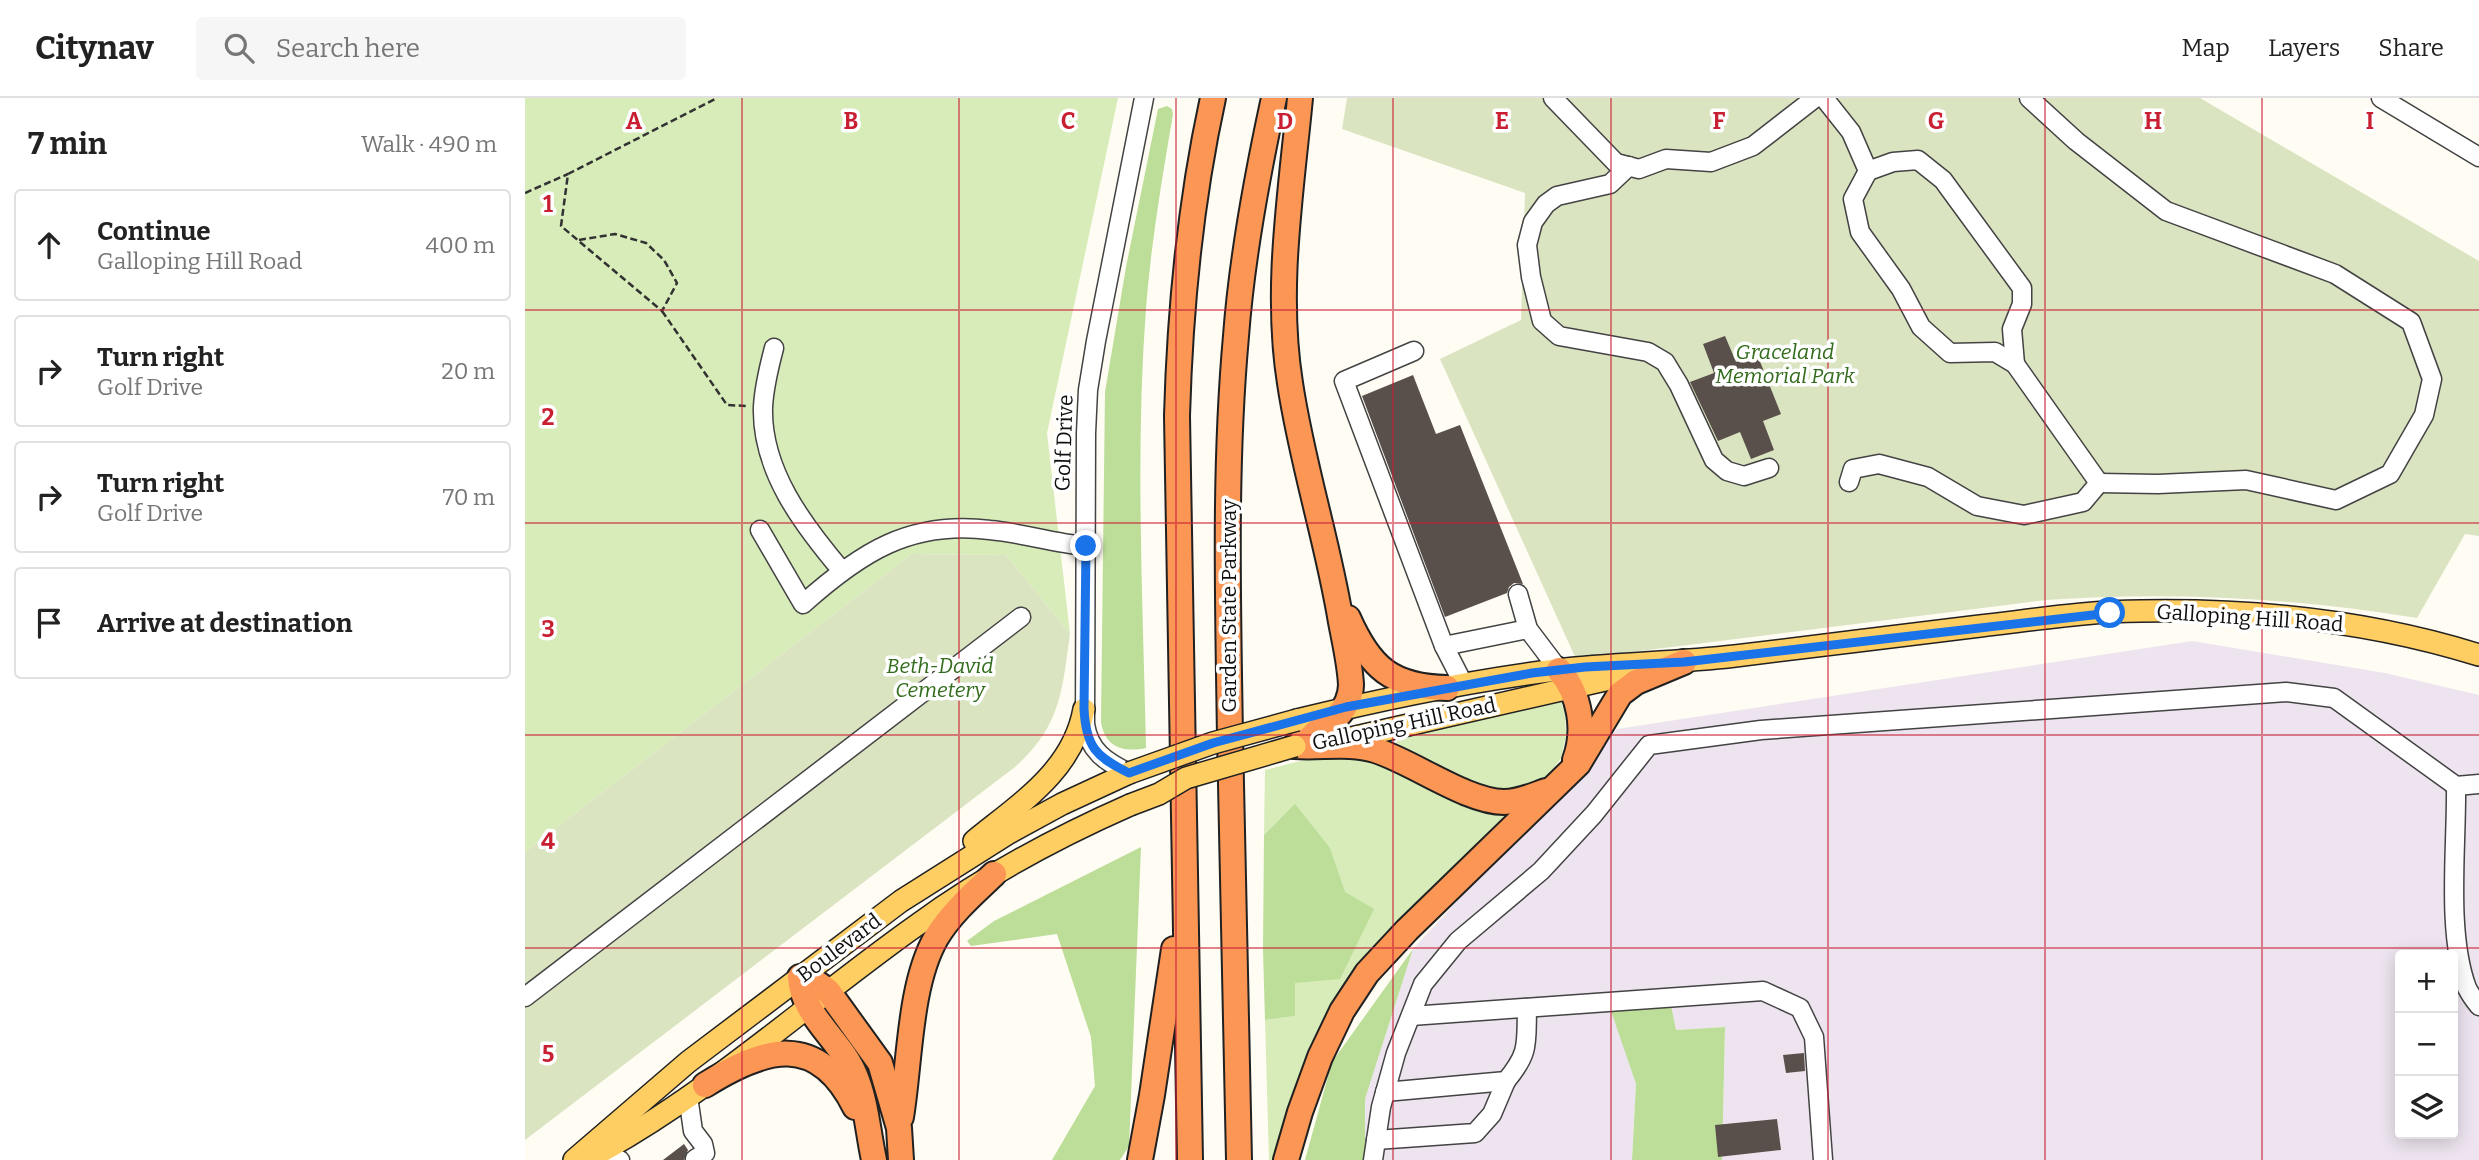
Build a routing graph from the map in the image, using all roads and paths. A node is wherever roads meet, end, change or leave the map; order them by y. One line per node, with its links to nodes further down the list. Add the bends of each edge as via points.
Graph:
1 (717, 98): 14 (path)
2 (1144, 98): 26 (street, Golf Drive, via 1090,376)
3 (1213, 98): 46 (highway, via 1189,243 1178,381)
4 (1275, 98): 68 (highway, Garden State Parkway, via 1244,266 1230,436 1228,573)
5 (1300, 98): 28 (highway, via 1285,261 1284,330 1297,421)
6 (1553, 98): 12 (street, via 1616,163)
7 (1815, 98): 12 (street, via 1753,146 1711,162 1666,159 1639,169)
8 (1824, 98): 13 (street, via 1851,132)
9 (2029, 98): 24 (street, via 2166,211 2335,274 2411,322 2432,379 2424,415 2390,474 2336,500 2246,480)
10 (2381, 98): 11 (street)
11 (2479, 157)
12 (1629, 166): 22 (street, via 1610,184 1557,196 1533,222 1527,245 1542,321 1559,336 1648,352 1665,362 1714,460 1727,471 1744,476)
13 (1868, 171): 20 (street, via 1853,199 1860,232 1901,289 1921,327 1950,353 1995,352); 20 (street, via 1918,160 1943,180 2022,288 2022,304 2012,329)
14 (568, 174): 15 (path); 16 (path, via 561,226)
15 (525, 193)
16 (579, 240): 17 (path); 17 (path, via 615,234 646,243 664,260 677,283)
17 (663, 311): 21 (path, via 727,405)
18 (774, 348): 21 (street)
19 (1414, 351): 32 (street, via 1344,381)
20 (2015, 364): 24 (street)
21 (763, 408): 27 (street, via 768,446 786,493)
22 (1769, 468)
23 (1849, 482): 24 (street, via 1853,469 1879,464 1928,477 1976,506 2024,515 2083,502)
24 (2099, 483)
25 (759, 530): 27 (street, via 803,604)
26 (1086, 546): 27 (street, via 991,530 948,528 900,538); 38 (street, Golf Drive)
27 (842, 571)
28 (1333, 575): 36 (highway, via 1354,631 1379,667 1405,683); 37 (highway, via 1351,677)
29 (1518, 594): 31 (street)
30 (1021, 617): 51 (street)
31 (1528, 629): 32 (street); 35 (street)
32 (1444, 646): 36 (street)
33 (2479, 655): 34 (main road, Galloping Hill Road, via 2353,624 2240,613 2138,611)
34 (1684, 662): 35 (main road, Galloping Hill Road); 42 (highway, via 1636,682 1620,694 1586,752)
35 (1566, 679): 36 (main road, Galloping Hill Road); 39 (main road, Galloping Hill Road, via 1334,742); 42 (highway, via 1577,706 1580,739 1576,758)
36 (1455, 686): 37 (main road, Galloping Hill Road)
37 (1346, 707): 39 (highway, via 1336,720); 40 (main road, Galloping Hill Road, bridge, via 1213,743)
38 (1084, 709): 40 (street, Golf Drive, via 1086,734 1093,749); 48 (main road, via 1076,737 1052,775)
39 (1295, 746): 41 (main road, Galloping Hill Road, bridge); 42 (highway, via 1375,750 1497,802 1517,801)
40 (1129, 773): 41 (main road, bridge); 48 (main road, Boulevard, via 1007,834)
41 (1185, 778): 45 (main road, Galloping Hill Road, bridge)
42 (1562, 780): 69 (highway, via 1397,940 1358,985 1320,1057)
43 (2479, 785): 44 (street)
44 (2456, 786): 53 (street, via 2454,908 2468,989); 55 (street, via 2334,698 2285,692 1761,730 1649,745 1541,871 1458,941 1423,984)
45 (1130, 805): 47 (main road, Boulevard)
46 (1184, 861): 66 (highway); 67 (highway)
47 (994, 874): 50 (main road, Boulevard); 59 (highway, via 951,917 927,958)
48 (901, 901): 49 (main road, Boulevard)
49 (800, 977): 50 (highway); 52 (highway); 64 (main road, Boulevard, via 688,1062)
50 (828, 991): 52 (main road, Boulevard); 59 (highway, via 880,1063)
51 (525, 996)
52 (808, 1006): 57 (main road, Boulevard); 62 (highway, via 856,1076)
53 (2479, 1006)
54 (1527, 1008): 55 (street); 56 (street, via 1523,1061); 71 (street, via 1763,991 1800,1008 1814,1037)
55 (1411, 1016): 58 (street)
56 (1506, 1081): 58 (street); 60 (street, via 1492,1114 1475,1133)
57 (696, 1091): 61 (main road, Boulevard); 62 (highway, via 740,1064 767,1055 789,1053 818,1062 847,1093); 63 (street, via 693,1130 705,1153)
58 (1385, 1092): 60 (street)
59 (899, 1128): 65 (highway)
60 (1376, 1140): 70 (street)
61 (602, 1158)
62 (874, 1158)
63 (695, 1159)
64 (574, 1160)
65 (901, 1160)
66 (1140, 1160)
67 (1190, 1160)
68 (1238, 1160)
69 (1286, 1160)
70 (1373, 1160)
71 (1823, 1160)

